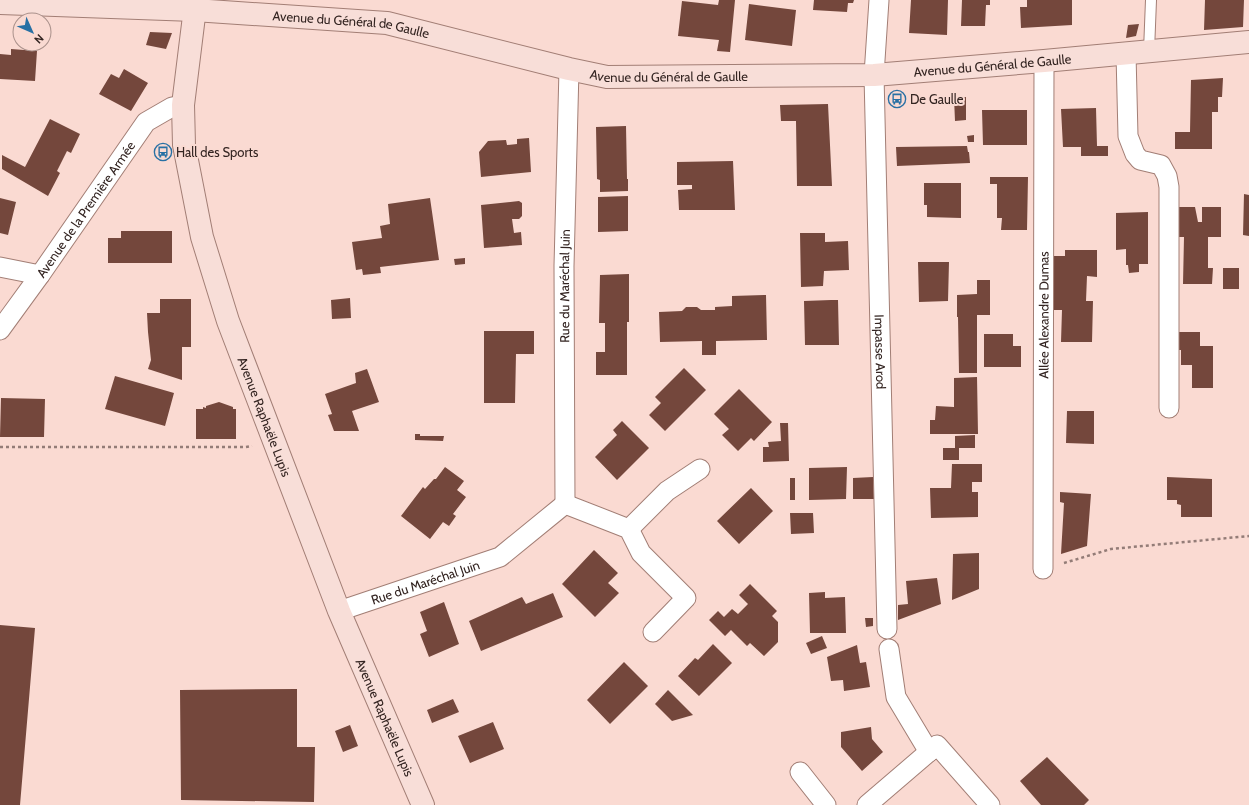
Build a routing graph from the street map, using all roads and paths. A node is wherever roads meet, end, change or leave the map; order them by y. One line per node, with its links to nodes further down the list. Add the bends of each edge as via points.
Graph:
1 (879, 0): 10 (street, Impasse Arod)
2 (1151, 0): 6 (lane)
3 (0, 3): 4 (main road, Avenue du Général de Gaulle)
4 (195, 5): 9 (main road, Avenue du Général de Gaulle, via 387,23); 11 (main road, Avenue Raphaële Lupis)
5 (1249, 42): 6 (main road, Avenue du Général de Gaulle)
6 (1149, 51): 7 (main road, Avenue du Général de Gaulle)
7 (1126, 54): 8 (main road, Avenue du Général de Gaulle); 15 (street, via 1128,136 1140,160 1161,165 1169,187)
8 (1044, 61): 10 (main road, Avenue du Général de Gaulle); 22 (street, Allée Alexandre Dumas)
9 (569, 69): 10 (main road, Avenue du Général de Gaulle, via 607,77); 19 (street, Rue du Maréchal Juin, via 564,266)
10 (874, 75): 24 (street, Impasse Arod)
11 (183, 105): 13 (street, Avenue de la Première Armée, via 172,107 146,122); 16 (main road, Avenue Raphaële Lupis, via 184,145 202,237 228,321)
12 (0, 267): 13 (street)
13 (40, 276): 14 (street, Avenue de la Première Armée)
14 (0, 330)
15 (1169, 408)
16 (274, 442): 17 (path, via 246,447); 23 (main road, Avenue Raphaële Lupis)
17 (0, 447)
18 (700, 469): 20 (street, via 667,491)
19 (565, 504): 20 (street); 23 (street, Rue du Maréchal Juin, via 500,557)
20 (629, 529): 25 (street, via 641,553 686,598)
21 (1249, 536): 22 (path, via 1111,549)
22 (1044, 569)
23 (339, 611): 29 (main road, Avenue Raphaële Lupis)
24 (887, 630)
25 (652, 632)
26 (888, 649): 27 (street, via 896,697)
27 (929, 752): 31 (street); 32 (street, via 938,744)
28 (800, 772): 30 (street)
29 (423, 805)
30 (826, 805)
31 (867, 805)
32 (990, 805)

